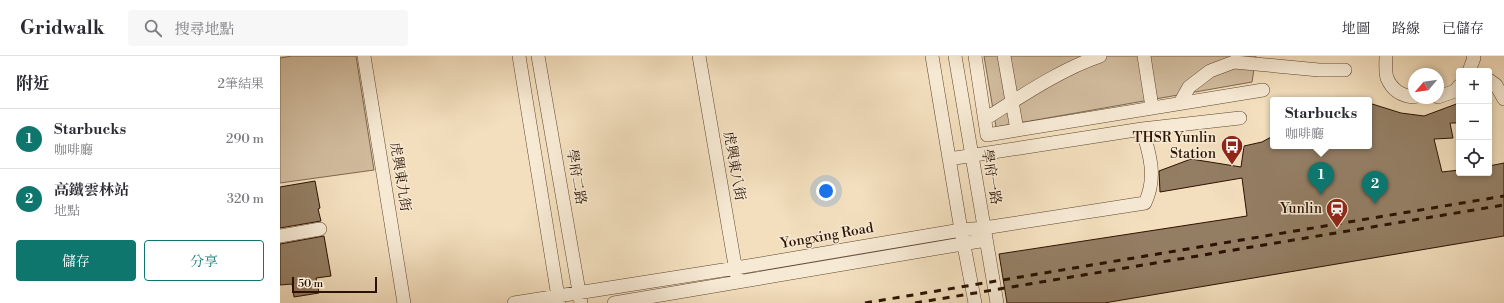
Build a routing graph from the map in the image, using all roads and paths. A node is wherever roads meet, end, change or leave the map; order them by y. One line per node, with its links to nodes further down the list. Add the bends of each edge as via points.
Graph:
1 (364, 56): 39 (street, 虎興東九街)
2 (519, 56): 38 (street)
3 (538, 56): 37 (street, 學府二路)
4 (699, 56): 35 (street, 虎興東八街)
5 (932, 56): 29 (street)
6 (955, 56): 28 (street, 學府一路)
7 (975, 56): 25 (street)
8 (1004, 56): 21 (street)
9 (1100, 56): 21 (street, via 1081,62)
10 (1144, 56): 23 (street)
11 (1386, 56): 19 (street, via 1387,78 1396,92)
12 (1472, 56): 13 (street, via 1474,58)
13 (1470, 68)
14 (1345, 70): 22 (street, via 1234,62 1210,71 1189,87)
15 (1492, 82): 20 (street)
16 (1263, 90): 22 (street)
17 (1456, 90): 18 (street)
18 (1444, 95)
19 (1408, 96)
20 (1504, 99)
21 (1012, 102): 25 (street); 27 (street)
22 (1180, 103): 23 (street)
23 (1152, 108): 27 (street)
24 (1240, 118): 26 (street)
25 (985, 120): 27 (street, via 988,135)
26 (1142, 129): 28 (street); 32 (street, Yongxing Road, via 1152,172 1150,192 1145,203)
27 (1017, 130)
28 (971, 156): 29 (street); 32 (street, 學府一路)
29 (949, 159): 31 (street)
30 (320, 229): 33 (street)
31 (961, 230): 32 (street, Yongxing Road); 34 (street); 35 (street, Yongxing Road)
32 (985, 234): 34 (street, Yongxing Road); 43 (street, 學府一路)
33 (280, 236)
34 (963, 244): 36 (street, Yongxing Road); 42 (street)
35 (736, 268): 36 (street, 虎興東八街); 37 (street, Yongxing Road)
36 (738, 282): 41 (street, Yongxing Road)
37 (580, 298): 38 (street, Yongxing Road)
38 (559, 299): 40 (street, Yongxing Road)
39 (404, 303)
40 (514, 303)
41 (614, 303)
42 (974, 303)
43 (998, 303)

